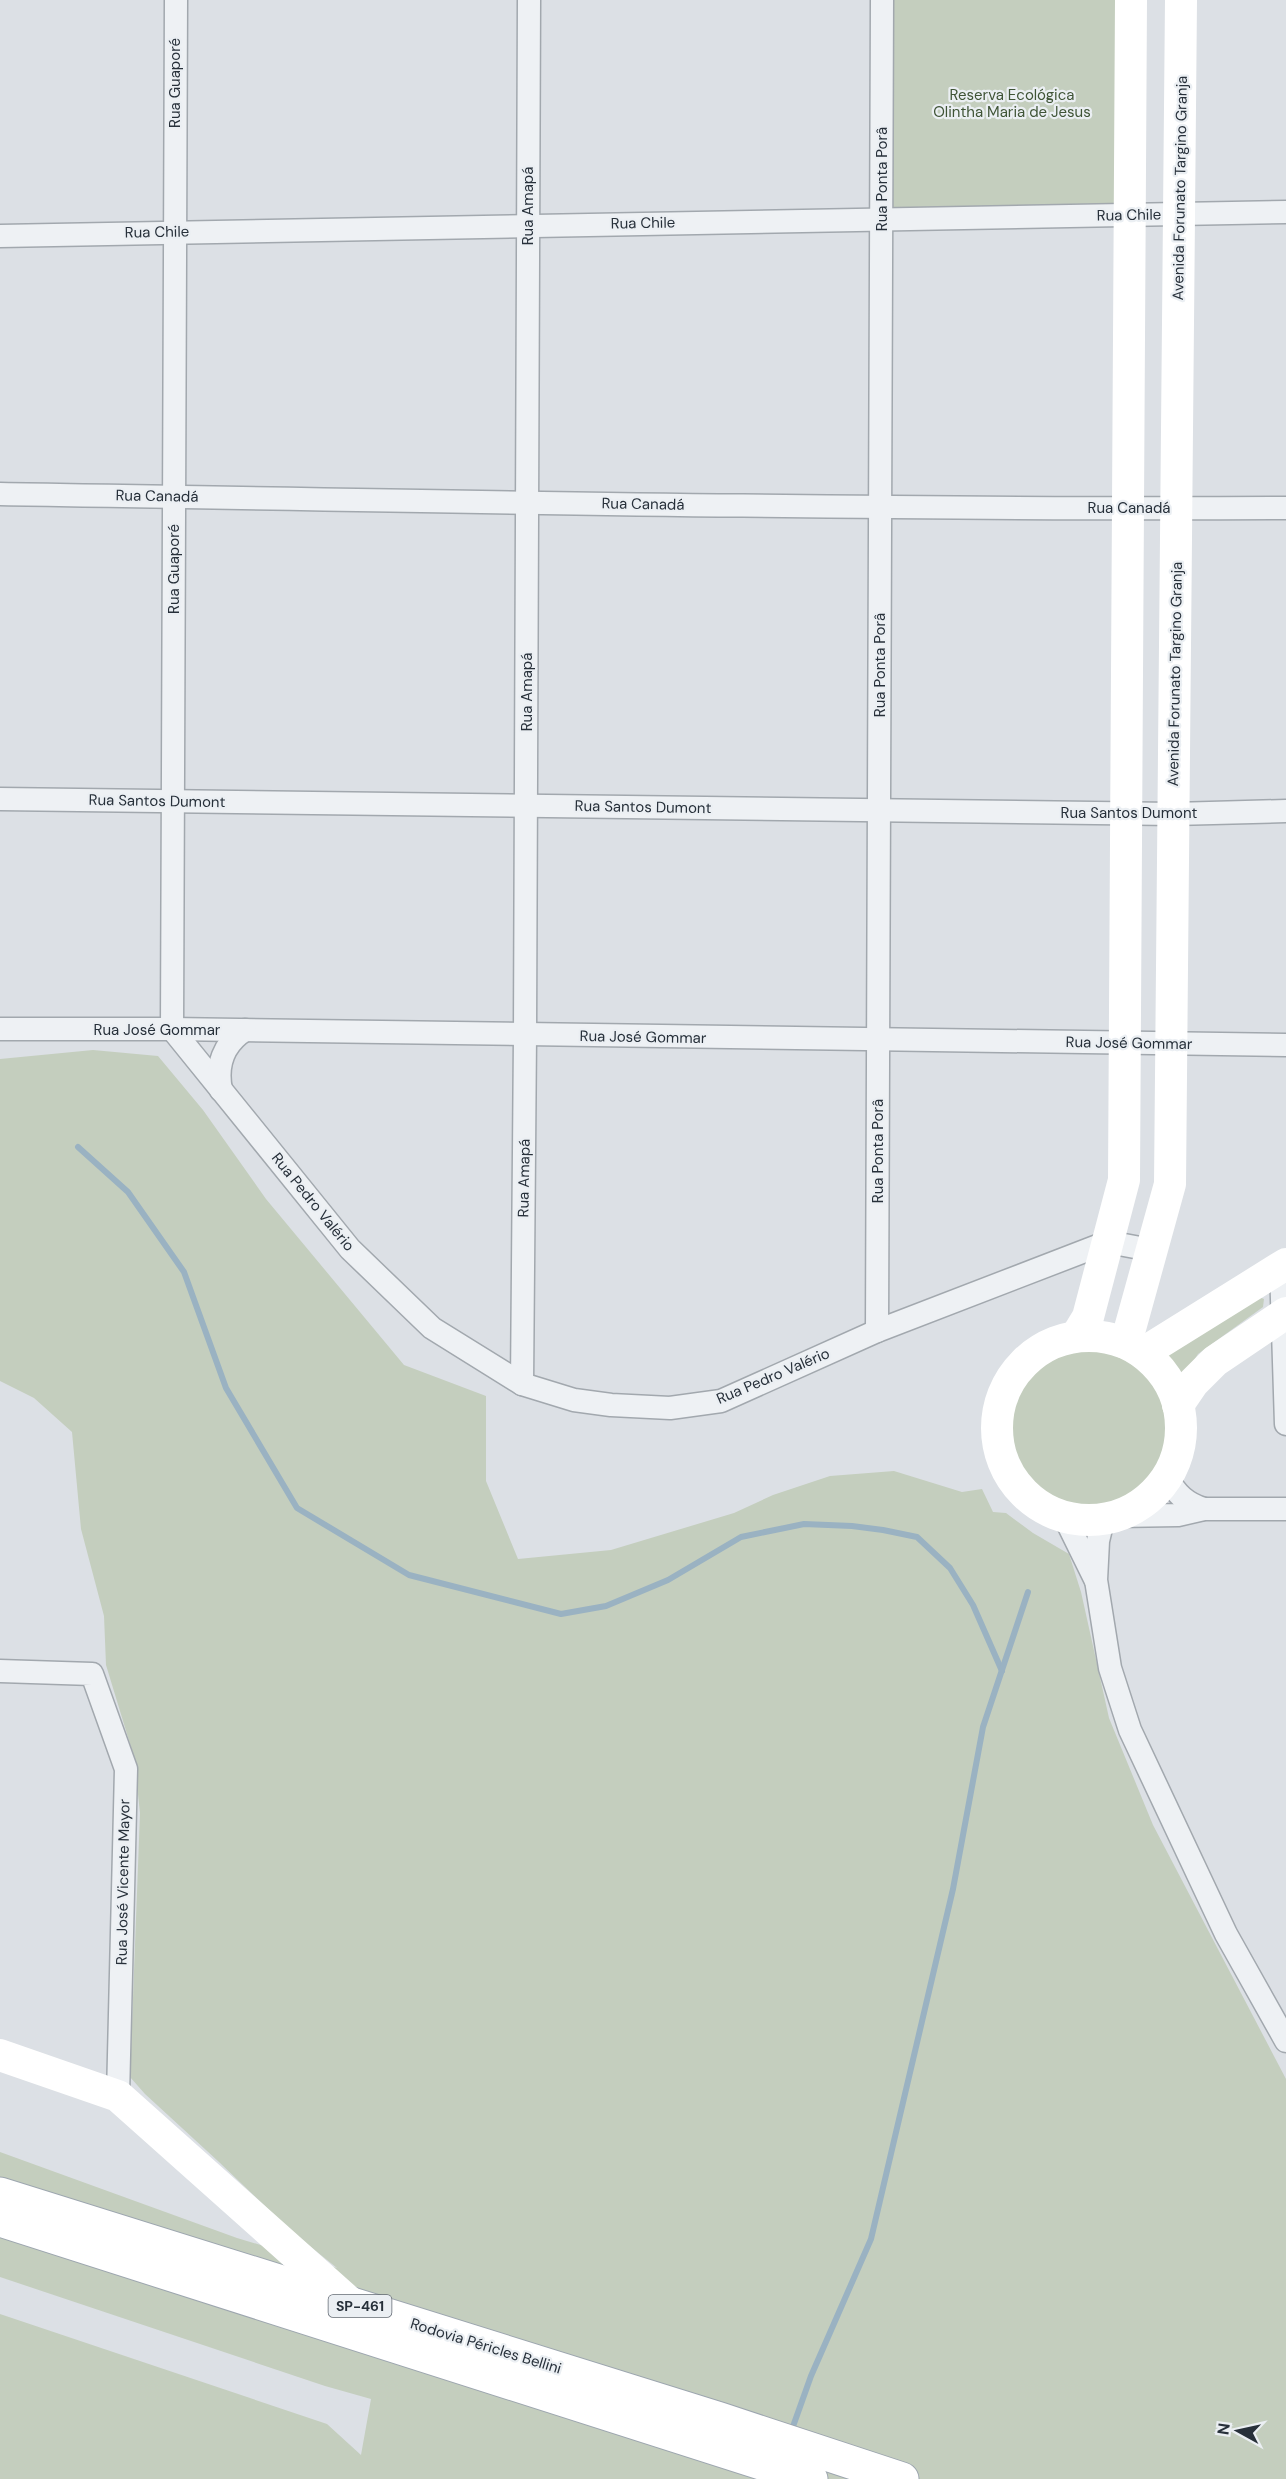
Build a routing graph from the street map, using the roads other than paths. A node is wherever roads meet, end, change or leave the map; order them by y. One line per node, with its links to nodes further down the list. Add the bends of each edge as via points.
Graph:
1 (176, 0): 11 (street, Rua Guaporé)
2 (529, 0): 10 (street, Rua Amapá)
3 (882, 0): 9 (street, Rua Ponta Porâ)
4 (1131, 0): 8 (street)
5 (1181, 0): 7 (street, Avenida Forunato Targino Granja)
6 (1286, 212): 7 (street, Rua Chile)
7 (1179, 214): 8 (street, Rua Chile); 17 (street, Avenida Forunato Targino Granja)
8 (1130, 215): 9 (street, Rua Chile); 19 (street)
9 (882, 219): 10 (street, Rua Chile); 16 (street, Rua Ponta Porâ)
10 (528, 225): 11 (street, Rua Chile); 15 (street, Rua Amapá)
11 (175, 232): 12 (street, Rua Chile); 14 (street, Rua Guaporé)
12 (0, 236)
13 (0, 494): 14 (street, Rua Canadá)
14 (174, 497): 15 (street, Rua Canadá); 21 (street, Rua Guaporé)
15 (527, 503): 16 (street, Rua Canadá); 22 (street, Rua Amapá)
16 (880, 506): 19 (street, Rua Canadá); 23 (street, Rua Ponta Porâ)
17 (1176, 508): 18 (street, Rua Canadá); 19 (street, Rua Canadá); 26 (street, Avenida Forunato Targino Granja)
18 (1286, 508)
19 (1128, 509): 25 (street)
20 (0, 799): 21 (street, Rua Santos Dumont)
21 (173, 801): 22 (street, Rua Santos Dumont); 28 (street, Rua Guaporé)
22 (526, 806): 23 (street, Rua Santos Dumont); 30 (street, Rua Amapá)
23 (879, 810): 25 (street, Rua Santos Dumont); 31 (street, Rua Ponta Porâ)
24 (1286, 811): 26 (street, Rua Santos Dumont)
25 (1126, 813): 26 (street, Rua Santos Dumont); 32 (street)
26 (1174, 814): 33 (street, Avenida Forunato Targino Granja)
27 (0, 1029): 28 (street, Rua José Gommar)
28 (172, 1029): 29 (street, Rua José Gommar); 35 (street, Rua Pedro Valério)
29 (245, 1030): 30 (street, Rua José Gommar); 35 (street, via 222,1057)
30 (525, 1036): 31 (street, Rua José Gommar); 43 (street, Rua Amapá)
31 (878, 1040): 32 (street, Rua José Gommar); 40 (street, Rua Ponta Porâ)
32 (1125, 1043): 33 (street, Rua José Gommar); 36 (street, via 1124,1179)
33 (1172, 1044): 34 (street, Rua José Gommar); 37 (street, Avenida Forunato Targino Granja, via 1170,1184)
34 (1286, 1045)
35 (221, 1090): 43 (street, Rua Pedro Valério, via 350,1249 432,1328)
36 (1108, 1242): 37 (street); 40 (street, Rua Pedro Valério); 41 (street, via 1088,1317)
37 (1151, 1250): 42 (street, Avenida Forunato Targino Granja)
38 (1283, 1266): 39 (street); 42 (street)
39 (1284, 1315): 44 (street, via 1215,1360); 45 (street)
40 (877, 1331): 43 (street, Rua Pedro Valério, via 721,1401 670,1408 611,1405 574,1400)
41 (1077, 1335): 42 (street, via 1102,1336); 49 (street, via 1050,1343 1026,1359 1008,1381 998,1408 996,1436 1003,1464 1017,1488 1039,1507)
42 (1135, 1348): 44 (street, via 1159,1367)
43 (522, 1384)
44 (1178, 1405): 46 (street, via 1181,1430 1177,1455)
45 (1286, 1424)
46 (1167, 1478): 47 (street, via 1187,1504); 50 (street, via 1137,1507)
47 (1204, 1509): 48 (street); 50 (street, via 1178,1515)
48 (1286, 1509)
49 (1065, 1518): 50 (street); 51 (street)
50 (1111, 1518): 51 (street, via 1098,1541)
51 (1096, 1580): 53 (street, via 1110,1668 1130,1730 1226,1934)
52 (0, 1671): 55 (street, Rua José Vicente Mayor, via 92,1674 126,1769)
53 (1286, 2041)
54 (0, 2055): 55 (street)
55 (118, 2096): 58 (street)
56 (0, 2194): 58 (main road, Rodovia Péricles Bellini / SP-461)
57 (0, 2220): 59 (main road, Rodovia Péricles Bellini / SP-461)
58 (350, 2303): 59 (main road, Rodovia Péricles Bellini / SP-461)
59 (717, 2434): 60 (main road, Rodovia Péricles Bellini / SP-461); 61 (main road, Rodovia Péricles Bellini / SP-461, via 835,2457)
60 (811, 2479)
61 (902, 2479)

